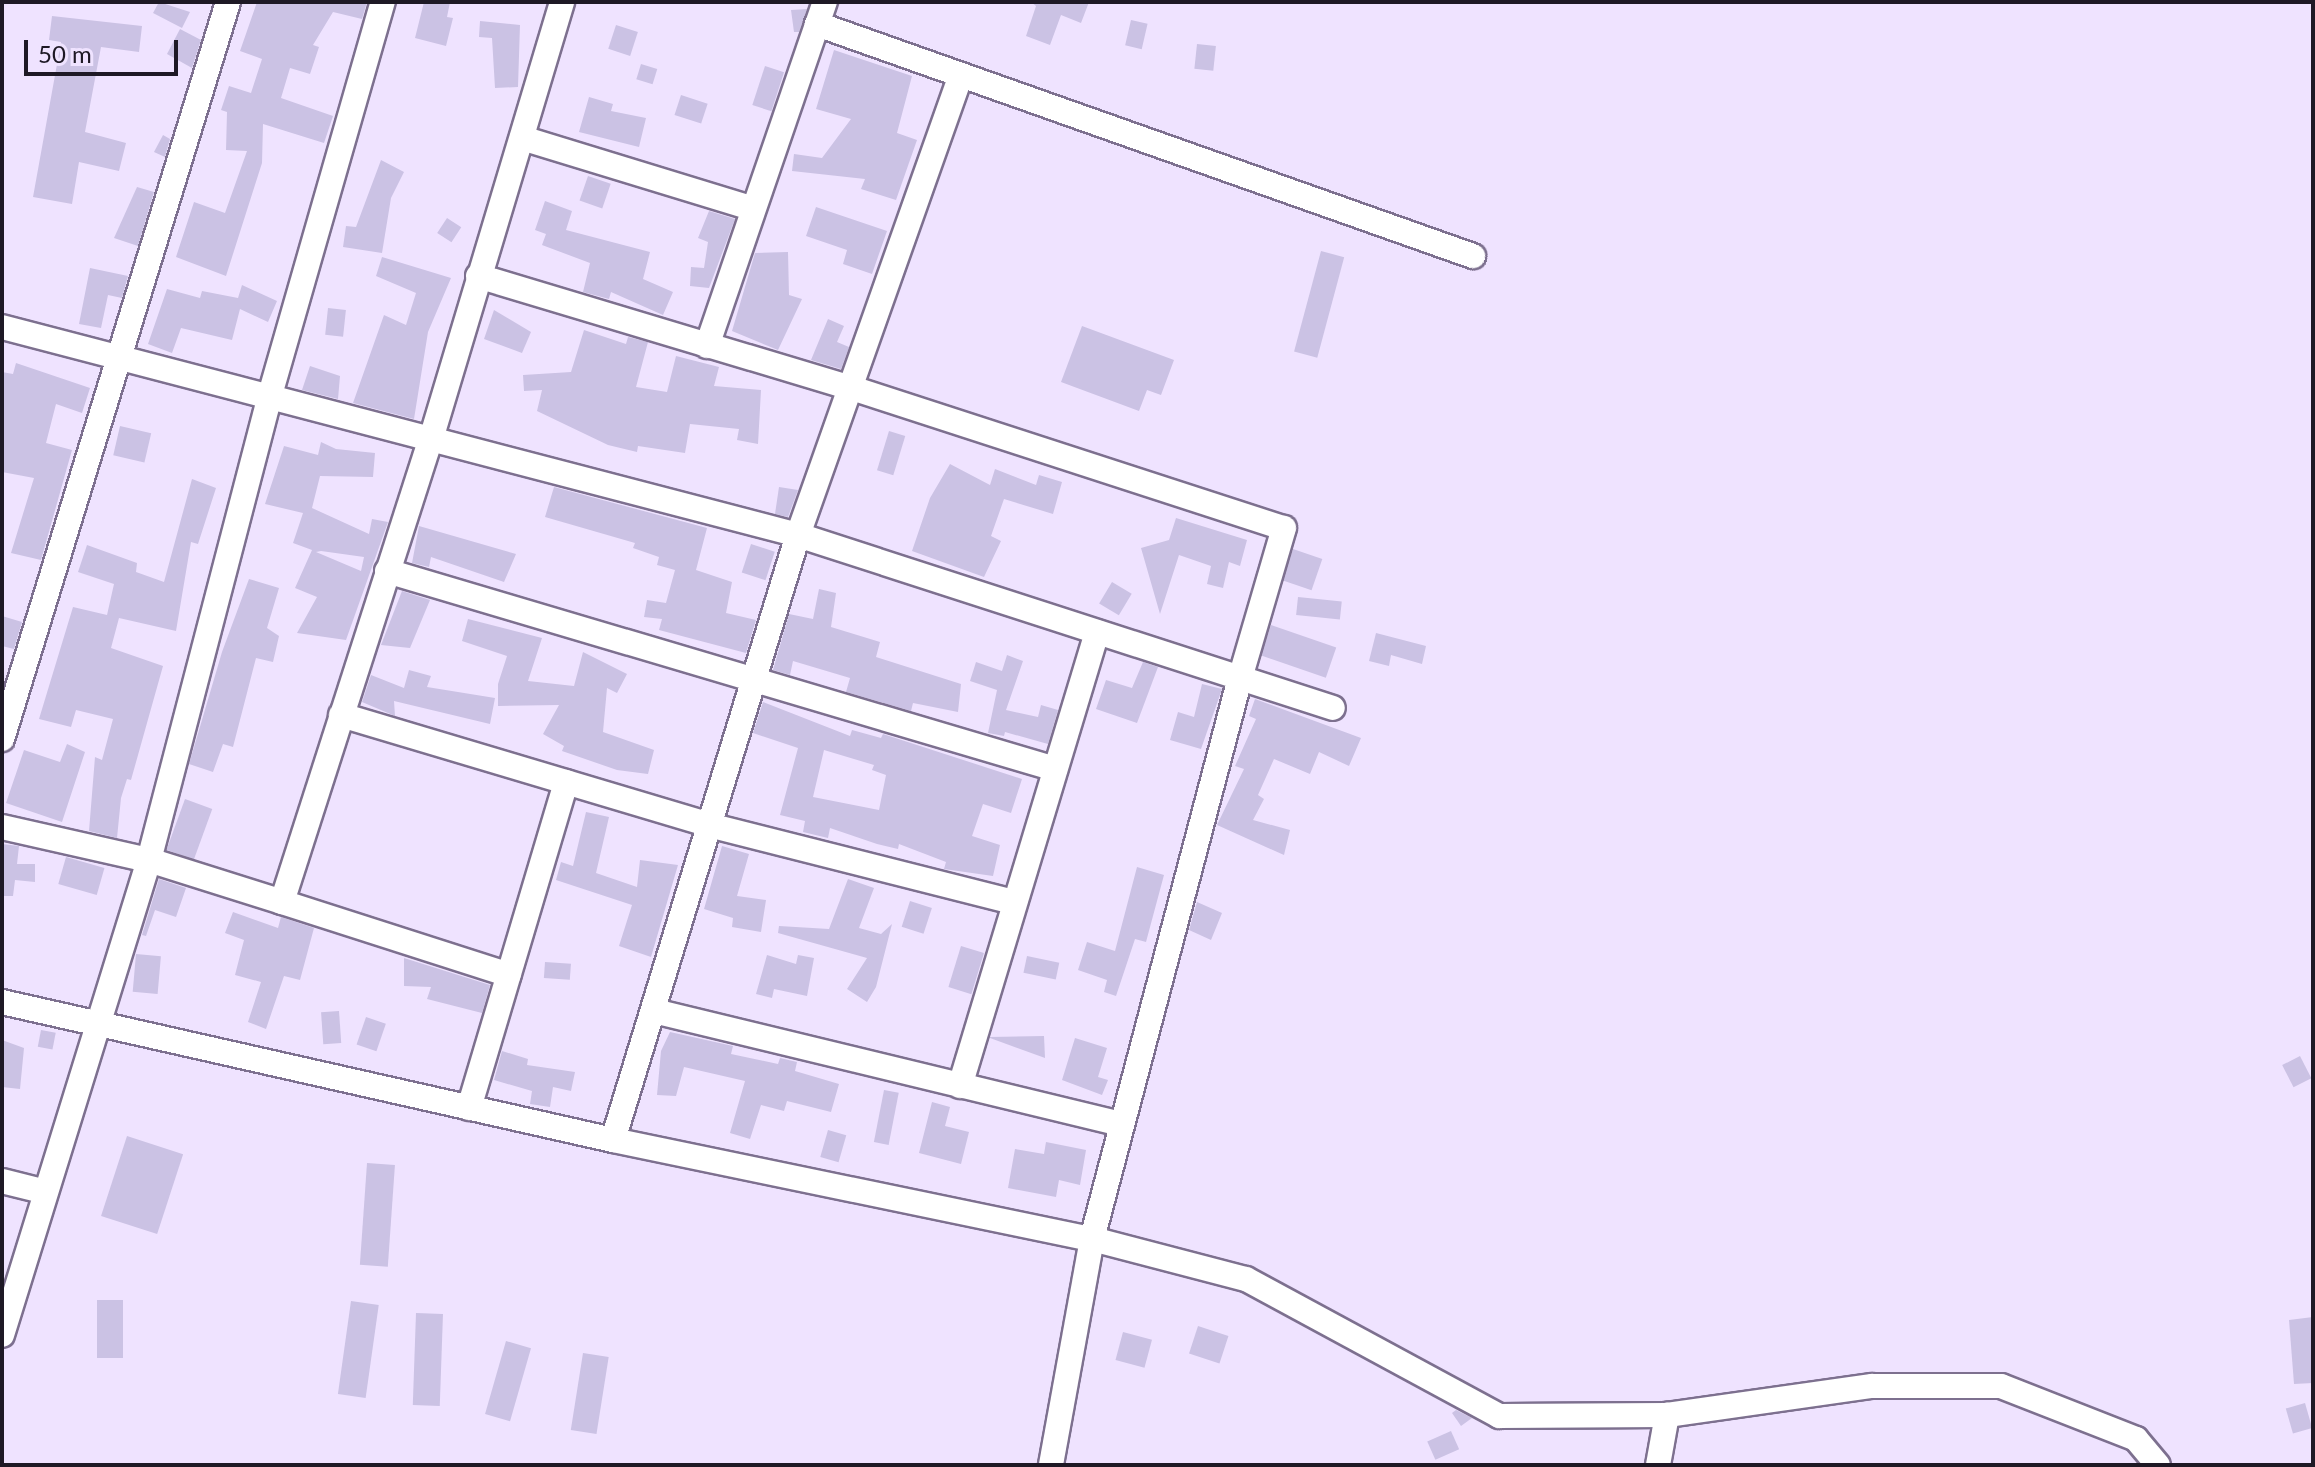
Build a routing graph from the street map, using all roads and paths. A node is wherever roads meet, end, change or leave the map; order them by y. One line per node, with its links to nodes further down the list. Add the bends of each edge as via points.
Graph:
1 (228, 2): 12 (street)
2 (383, 2): 14 (street)
3 (562, 2): 6 (street)
4 (821, 13): 5 (street); 7 (street)
5 (961, 75): 8 (street); 13 (street)
6 (522, 138): 7 (street); 9 (street)
7 (751, 208): 11 (street)
8 (1473, 256)
9 (478, 276): 11 (street); 15 (street)
10 (2, 327): 12 (street)
11 (707, 346): 13 (street)
12 (117, 360): 14 (street); 23 (street)
13 (849, 387): 16 (street); 20 (street, via 1284,528)
14 (270, 395): 15 (street); 28 (street)
15 (431, 439): 16 (street); 17 (street)
16 (798, 535): 18 (street); 19 (street)
17 (387, 571): 19 (street); 22 (street)
18 (1097, 632): 20 (street); 24 (street)
19 (756, 678): 24 (street); 26 (street)
20 (1240, 678): 21 (street); 37 (street)
21 (1333, 708)
22 (341, 715): 25 (street); 29 (street)
23 (2, 739)
24 (1055, 769): 30 (street)
25 (566, 782): 26 (street); 31 (street)
26 (713, 826): 30 (street); 33 (street)
27 (2, 827): 28 (street)
28 (149, 860): 29 (street); 34 (street)
29 (282, 902): 31 (street)
30 (1013, 902): 35 (street)
31 (509, 975): 36 (street)
32 (2, 1002): 34 (street)
33 (654, 1011): 35 (street); 38 (street)
34 (98, 1025): 36 (street); 40 (street)
35 (960, 1086): 37 (street)
36 (469, 1108): 38 (street)
37 (1122, 1124): 41 (street)
38 (613, 1140): 41 (street)
39 (2, 1181): 40 (street)
40 (46, 1192): 42 (street)
41 (1092, 1239): 43 (street, via 1246,1279 1499,1416); 44 (street)
42 (2, 1335)
43 (1667, 1415): 45 (street); 46 (street, via 1872,1386 2001,1386 2136,1439)
44 (1051, 1465)
45 (1658, 1465)
46 (2158, 1465)

